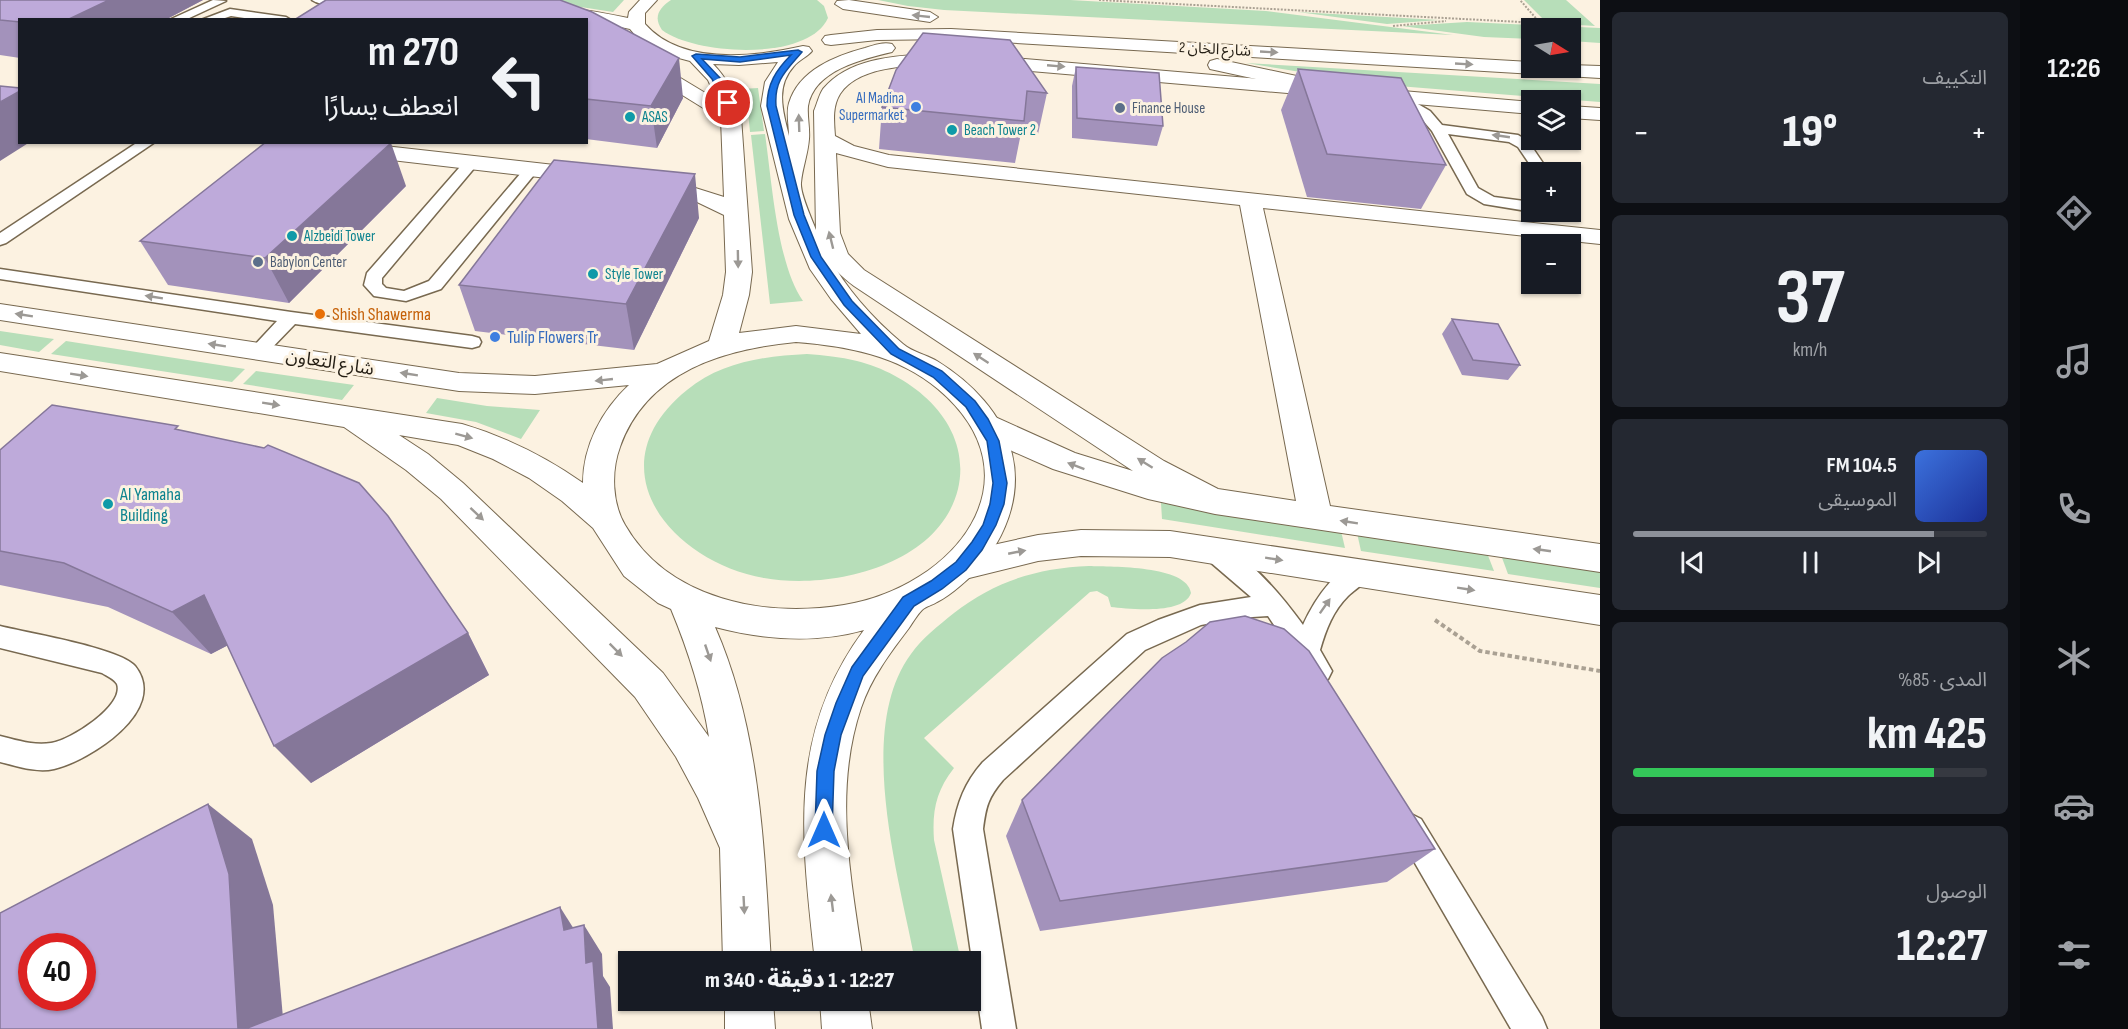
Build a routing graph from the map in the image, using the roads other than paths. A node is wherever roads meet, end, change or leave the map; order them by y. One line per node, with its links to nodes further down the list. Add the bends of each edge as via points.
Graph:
1 (223, 0): 9 (lane)
2 (318, 0): 8 (lane)
3 (649, 0): 13 (main road, via 638,12)
4 (476, 1): 6 (main road); 7 (main road)
5 (841, 2): 14 (main road, شارع الخان 2, one-way to 5, via 950,19); 15 (main road, via 847,9 848,22)
6 (465, 5)
7 (521, 5): 12 (main road); 13 (main road)
8 (365, 6)
9 (179, 18)
10 (212, 18): 11 (lane, via 230,12)
11 (272, 18)
12 (551, 18)
13 (636, 25): 21 (main road, شارع الخان 2, via 655,44)
14 (1161, 29)
15 (831, 40): 16 (main road, شارع الخان 2, via 927,33); 20 (main road, شارع الخان 2)
16 (1064, 40): 17 (main road, شارع الخان 2); 18 (main road, via 926,43)
17 (1113, 43): 23 (main road, شارع الخان 2, one-way to 23); 24 (main road)
18 (873, 51): 22 (main road); 41 (main road, one-way to 18, via 798,145 798,112 804,93 830,68)
19 (624, 52): 29 (main road)
20 (798, 52): 21 (main road, شارع الخان 2, via 740,60); 41 (main road, via 779,72 771,94)
21 (696, 56): 29 (main road, via 723,90)
22 (989, 60): 24 (main road, one-way to 24); 31 (main road, via 905,61 852,75 825,100)
23 (1600, 72)
24 (1334, 90): 25 (main road)
25 (1399, 97): 26 (main road); 30 (lane, via 1425,114)
26 (1521, 107)
27 (1581, 113): 28 (main road)
28 (1600, 114)
29 (731, 117): 37 (main road)
30 (1438, 129): 35 (lane, one-way to 30, via 1514,138); 43 (lane, via 1472,192 1490,201)
31 (826, 139): 34 (main road, via 847,150); 39 (main road)
32 (145, 144): 46 (lane)
33 (305, 144): 36 (main road)
34 (888, 161): 39 (main road, via 860,163); 42 (main road)
35 (1535, 162)
36 (471, 163): 38 (main road); 38 (lane, via 373,277 373,285 380,292 406,296 435,285)
37 (734, 164): 44 (main road); 44 (main road, via 707,172 641,181 705,198)
38 (531, 170): 40 (main road)
39 (827, 176): 58 (main road, one-way to 39, via 1147,464 844,266 830,244)
40 (608, 178)
41 (791, 181): 53 (main road, via 799,215 816,257 848,303)
42 (1250, 200): 45 (main road); 59 (main road)
43 (1521, 205)
44 (736, 212): 51 (main road, one-way to 51, via 739,272)
45 (1600, 237)
46 (0, 240)
47 (0, 274): 49 (lane, one-way to 47)
48 (0, 312): 52 (main road, شارع التعاون, one-way to 48)
49 (291, 318): 50 (lane); 52 (lane)
50 (472, 342)
51 (722, 345): 53 (main road, via 796,334 847,338); 55 (main road)
52 (258, 351): 55 (main road, شارع التعاون, one-way to 52, via 574,383 459,382)
53 (895, 351): 57 (main road, via 955,388)
54 (0, 362): 56 (main road, one-way to 56)
55 (662, 373): 60 (main road, via 628,403 606,439 598,479)
56 (346, 416): 60 (main road, one-way to 60, via 462,435 501,447 570,489); 74 (main road, one-way to 74, via 400,450 452,491 649,685 701,757)
57 (984, 422): 58 (main road, one-way to 57, via 1082,468 1004,435); 63 (main road, via 998,461 997,504 990,525)
58 (1215, 502): 59 (main road)
59 (1316, 517): 62 (main road, one-way to 59)
60 (607, 521): 65 (main road, via 618,544 636,565 658,584)
61 (1210, 549): 63 (main road, one-way to 61, via 1038,548 1081,543); 64 (main road, one-way to 64); 67 (lane)
62 (1600, 558)
63 (961, 566): 66 (main road)
64 (1360, 573): 68 (main road, one-way to 68); 70 (lane, one-way to 64, via 1319,613 1344,584)
65 (685, 599): 66 (main road, via 724,615 779,624 847,621); 74 (main road, one-way to 74, via 706,646 727,722 736,771)
66 (909, 601): 76 (main road, one-way to 66, via 825,851 825,771 833,735 857,672)
67 (1275, 605): 70 (lane); 81 (lane, via 1200,615 1136,642 980,786 971,807 968,830)
68 (1600, 610)
69 (0, 637): 72 (lane, via 109,663 121,668 130,687 123,708 108,728 74,750 38,758)
70 (1307, 651): 71 (lane)
71 (1331, 692)
72 (0, 749)
73 (1397, 804): 82 (lane)
74 (742, 849): 75 (main road, one-way to 75)
75 (747, 951)
76 (838, 951)
77 (749, 1011): 79 (main road)
78 (846, 1011): 80 (main road)
79 (750, 1029)
80 (848, 1029)
81 (999, 1029)
82 (1530, 1029)

